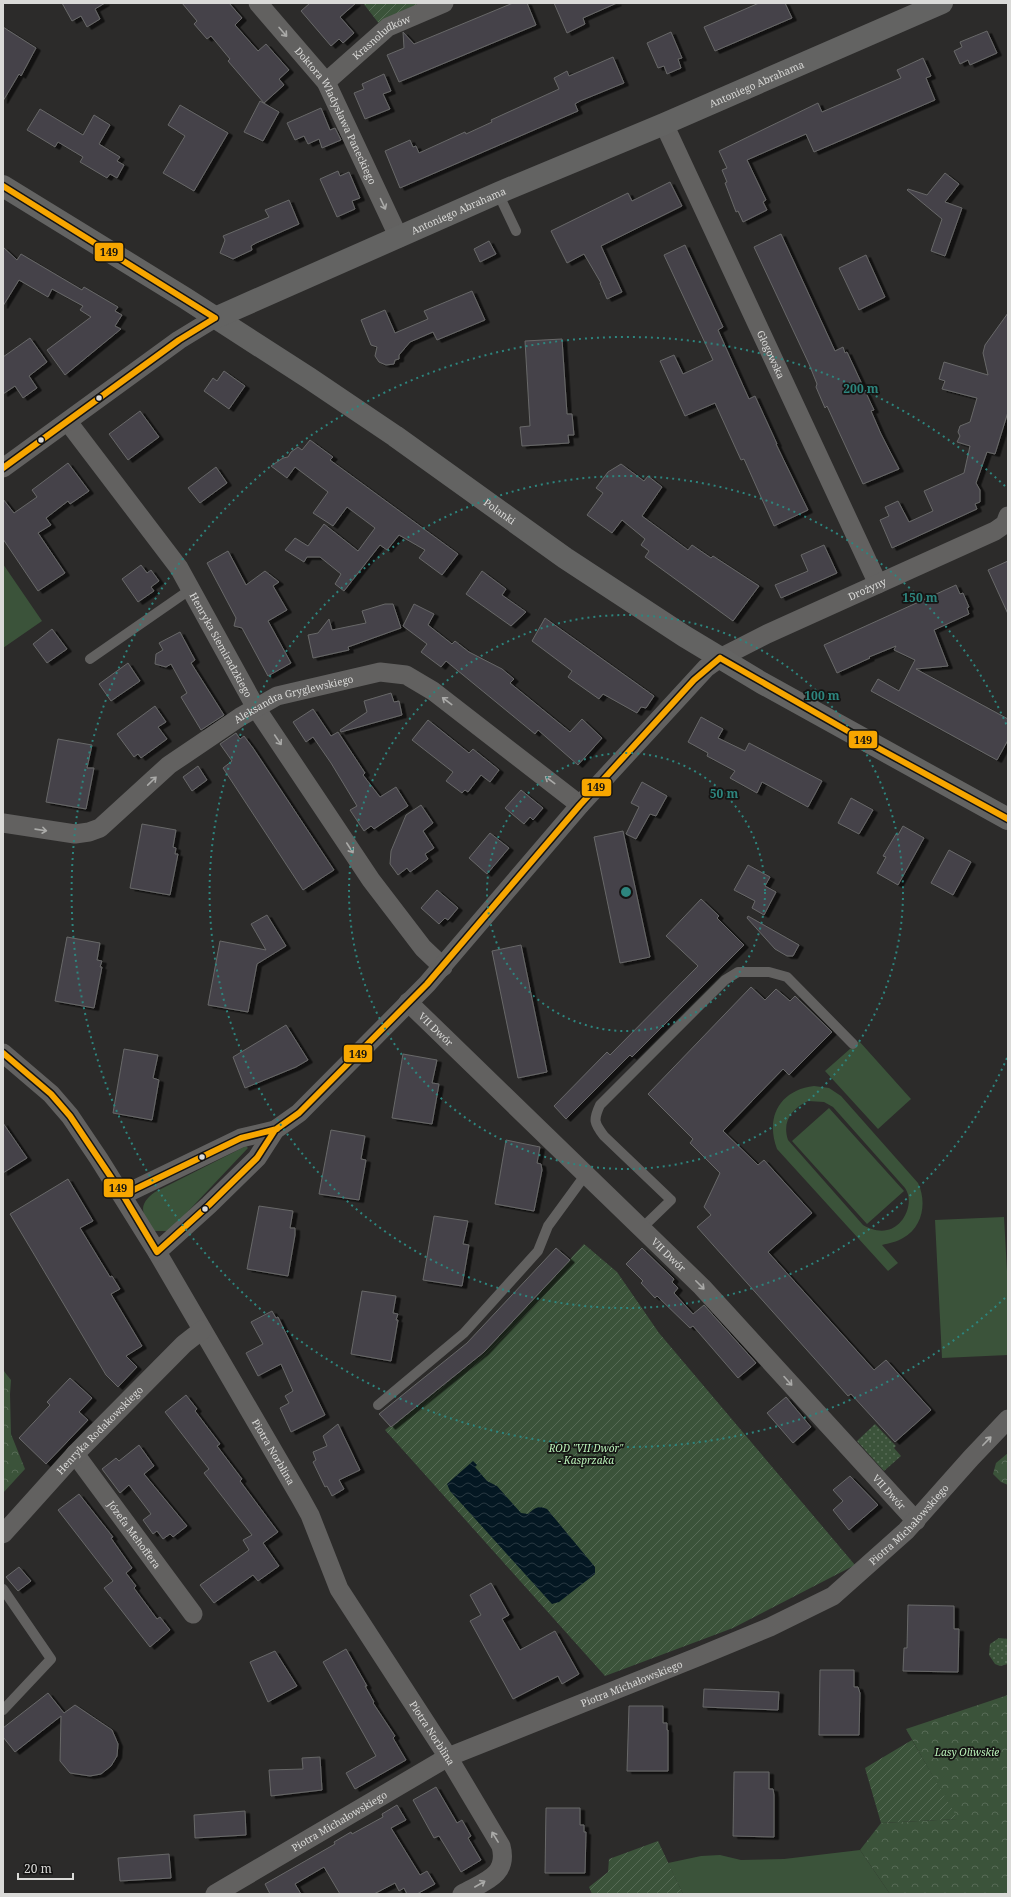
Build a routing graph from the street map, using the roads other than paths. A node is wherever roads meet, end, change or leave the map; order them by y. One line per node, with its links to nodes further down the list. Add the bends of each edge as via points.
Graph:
1 (258, 3): 4 (street, Doktora Władysława Paneckiego, one-way to 4)
2 (444, 3): 4 (street, Krasnoludków, via 388,28)
3 (942, 3): 5 (street, Antoniego Abrahama)
4 (326, 82): 9 (street, Doktora Władysława Paneckiego, one-way to 9)
5 (664, 124): 7 (street, Antoniego Abrahama); 14 (street, Głogowska)
6 (3, 186): 10 (street, Polanki)
7 (498, 193): 8 (lane); 9 (street, Antoniego Abrahama)
8 (516, 231)
9 (399, 238): 10 (street, Antoniego Abrahama)
10 (215, 318): 11 (street, Antoniego Abrahama, via 179,340); 16 (street, Polanki, via 395,436 565,558)
11 (68, 422): 12 (street, Antoniego Abrahama); 15 (street, Henryka Siemiradzkiego, via 179,568)
12 (3, 468)
13 (1008, 516): 14 (street, Drożyny, via 1005,524 995,531)
14 (878, 584): 16 (street, Drożyny)
15 (191, 589): 17 (lane); 18 (street, Henryka Siemiradzkiego)
16 (720, 658): 19 (street, Drożyny, via 694,680); 20 (street, Polanki)
17 (90, 659)
18 (256, 708): 19 (street, Aleksandra Gryglewskiego, one-way to 18, via 433,691 406,675 380,672 277,696); 21 (street, Aleksandra Gryglewskiego, one-way to 18, via 75,834 100,828 169,765); 22 (street, Henryka Siemiradzkiego, one-way to 22, via 371,880 423,948)
19 (580, 805): 22 (street, Drożyny)
20 (1008, 819)
21 (3, 823)
22 (443, 967): 23 (street, Drożyny)
23 (408, 1002): 26 (street, Drożyny, via 299,1113); 27 (street, VII Dwór)
24 (853, 1044): 29 (lane, via 787,977 769,972 738,972 725,980 600,1105 595,1115 595,1125 604,1136 671,1200)
25 (3, 1053): 28 (street, Piotra Norblina, via 51,1094 70,1116)
26 (275, 1130): 28 (street, via 241,1138); 30 (street, via 257,1158 192,1222)
27 (586, 1174): 29 (street, VII Dwór); 32 (lane, via 548,1226 538,1251 464,1333)
28 (123, 1195): 30 (street, Piotra Norblina)
29 (642, 1228): 35 (street, VII Dwór, one-way to 35, via 702,1287)
30 (157, 1252): 31 (street, Piotra Norblina)
31 (202, 1330): 34 (street, Henryka Rodakowskiego, via 184,1344); 40 (street, Piotra Norblina, via 310,1515 339,1589)
32 (378, 1405)
33 (1008, 1419): 35 (street, Piotra Michałowskiego, one-way to 33)
34 (75, 1454): 36 (street, Henryka Rodakowskiego); 38 (street, Józefa Mehoffera)
35 (916, 1521): 40 (street, Piotra Michałowskiego, via 833,1596 817,1605 700,1656)
36 (3, 1534)
37 (3, 1589): 39 (lane, via 51,1659)
38 (193, 1614)
39 (3, 1710)
40 (448, 1757): 41 (street, Piotra Michałowskiego); 42 (street, Piotra Norblina, one-way to 40, via 498,1873 504,1855)
41 (215, 1894)
42 (462, 1894)

